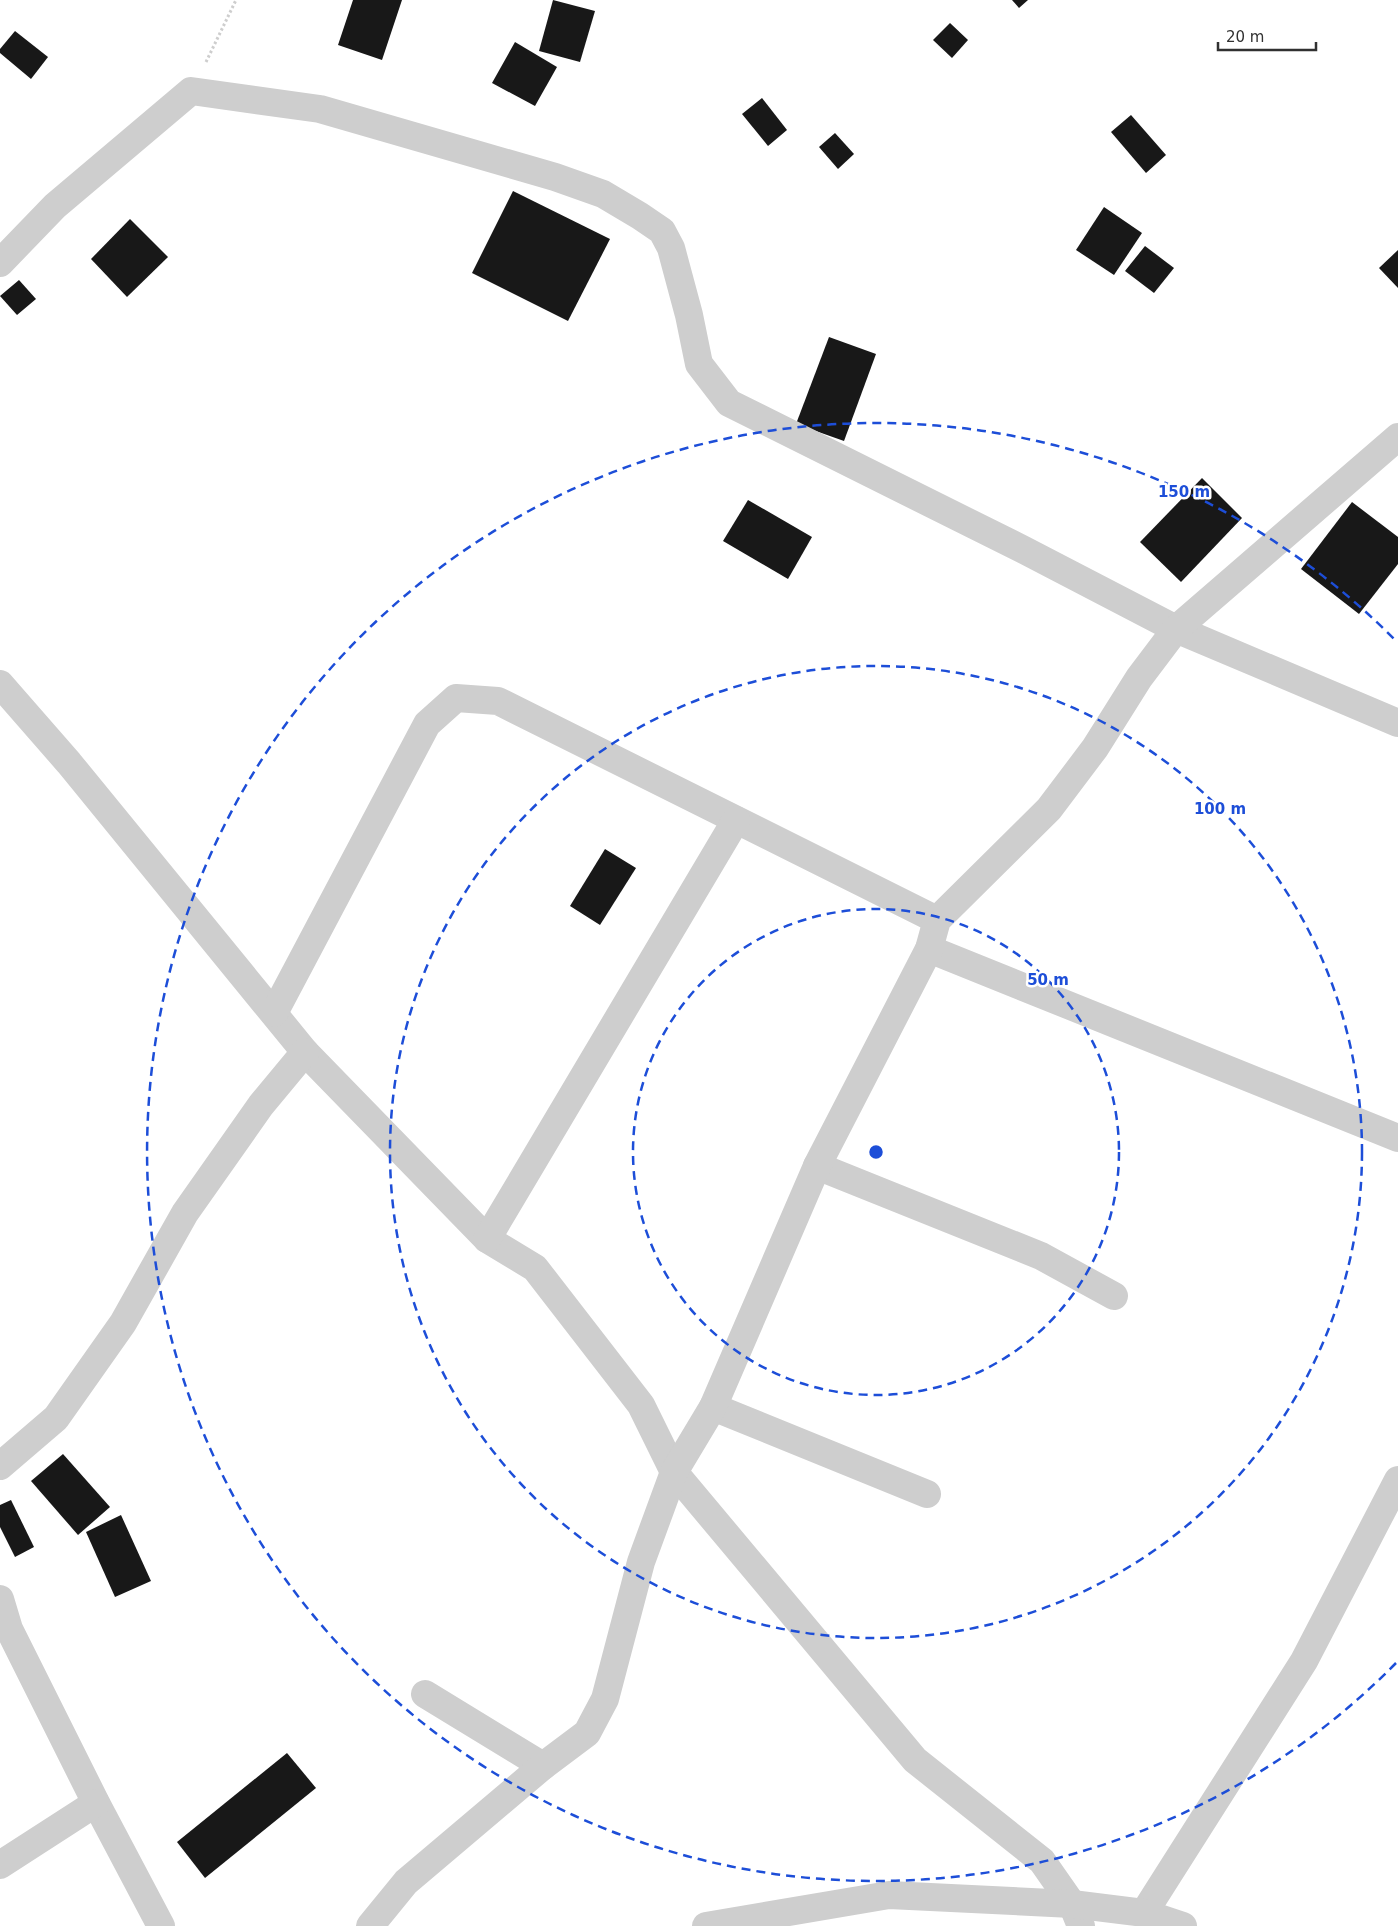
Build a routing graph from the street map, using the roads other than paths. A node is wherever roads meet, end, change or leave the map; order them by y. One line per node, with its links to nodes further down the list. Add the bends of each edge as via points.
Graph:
1 (0, 263): 3 (street, via 54,206 191,91 320,108 555,177 602,194 662,231 671,248 699,364 729,403)
2 (1398, 437): 3 (street)
3 (1176, 629): 5 (street); 7 (street, via 1049,809)
4 (0, 684): 9 (street, via 69,763)
5 (1398, 723)
6 (736, 820): 7 (street); 9 (street, via 498,702 456,698 427,724); 13 (street)
7 (937, 920): 8 (street)
8 (929, 949): 11 (street); 12 (street)
9 (274, 1014): 10 (street)
10 (305, 1052): 13 (street); 16 (street, via 260,1105 185,1213 122,1324 56,1418)
11 (1398, 1138)
12 (816, 1166): 14 (street, via 1041,1256); 15 (street)
13 (487, 1240): 17 (street, via 536,1268 641,1405)
14 (1114, 1296)
15 (712, 1407): 17 (street); 19 (street)
16 (0, 1466)
17 (674, 1472): 22 (street, via 642,1562 605,1699 587,1733); 26 (street, via 915,1760 1042,1861)
18 (1398, 1480): 25 (street, via 1304,1661)
19 (927, 1494)
20 (0, 1599): 23 (street, via 9,1629)
21 (425, 1694): 22 (street)
22 (542, 1766): 28 (street, via 406,1882)
23 (96, 1803): 24 (street); 27 (street)
24 (0, 1866)
25 (1144, 1913): 26 (street); 30 (street)
26 (1076, 1915): 29 (street, via 889,1895)
27 (161, 1926)
28 (370, 1926)
29 (706, 1926)
30 (1183, 1926)

